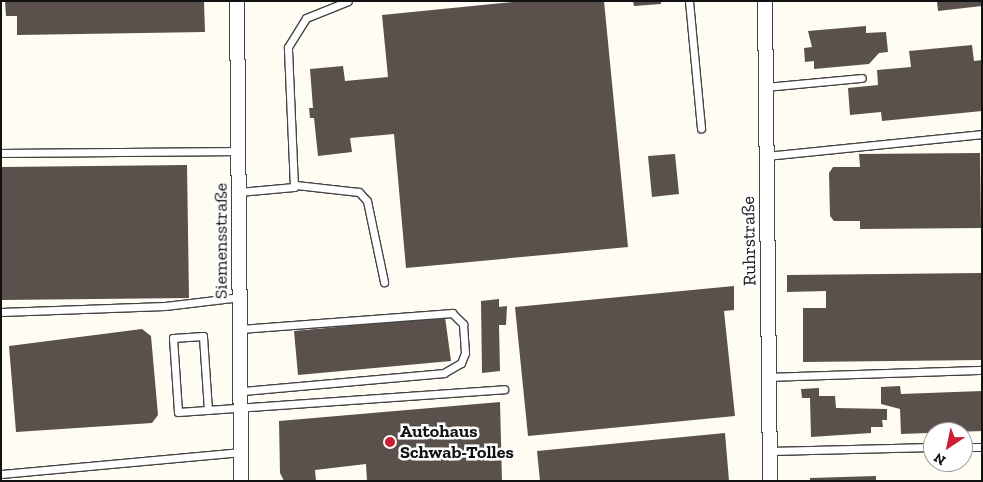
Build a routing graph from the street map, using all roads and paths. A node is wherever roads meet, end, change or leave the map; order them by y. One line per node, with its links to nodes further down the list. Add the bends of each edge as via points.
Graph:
1 (236, 1): 9 (street, Siemensstraße)
2 (348, 1): 12 (lane, via 306,18 288,47)
3 (689, 1): 7 (lane)
4 (765, 1): 6 (street, Ruhrstraße)
5 (862, 78): 6 (lane)
6 (766, 88): 11 (street, Ruhrstraße)
7 (701, 128)
8 (982, 134): 11 (lane)
9 (238, 151): 10 (lane); 13 (street, Siemensstraße)
10 (1, 153)
11 (767, 156): 19 (street, Ruhrstraße)
12 (296, 184): 13 (lane); 14 (lane, via 359,192 367,201)
13 (239, 192): 15 (street, Siemensstraße)
14 (384, 282)
15 (240, 297): 16 (lane, via 165,306); 17 (street, Siemensstraße)
16 (1, 312)
17 (240, 329): 21 (street, Siemensstraße); 21 (lane, via 452,313 463,324 465,353 462,363 444,373)
18 (982, 370): 19 (lane)
19 (769, 377): 25 (street, Ruhrstraße)
20 (504, 389): 22 (lane)
21 (241, 391): 22 (street, Siemensstraße)
22 (241, 407): 23 (lane); 26 (street, Siemensstraße)
23 (208, 410): 23 (lane, via 203,336 173,338 178,412)
24 (923, 447): 25 (lane)
25 (770, 451): 29 (street, Ruhrstraße)
26 (241, 452): 27 (lane); 28 (street, Siemensstraße)
27 (1, 474)
28 (242, 481)
29 (770, 481)

